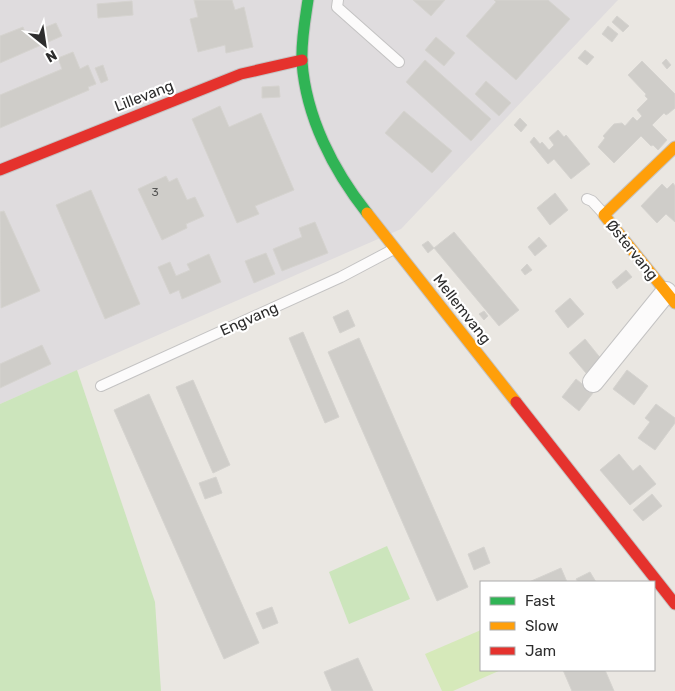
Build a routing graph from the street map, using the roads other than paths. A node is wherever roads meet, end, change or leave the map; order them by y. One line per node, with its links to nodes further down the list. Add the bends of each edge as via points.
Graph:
1 (308, 0): 3 (street, Mellemvang)
2 (338, 0): 4 (lane, via 337,7)
3 (302, 60): 6 (street, Lillevang, via 234,77); 9 (street, Mellemvang, via 310,103 325,149 348,189)
4 (399, 62)
5 (675, 147): 8 (street, Østervang)
6 (0, 170)
7 (587, 199): 8 (lane)
8 (604, 215): 10 (street, Østervang)
9 (394, 248): 12 (lane, Engvang, via 341,278); 13 (street, Mellemvang)
10 (670, 297): 11 (street, Østervang)
11 (593, 382)
12 (101, 386)
13 (675, 604)

